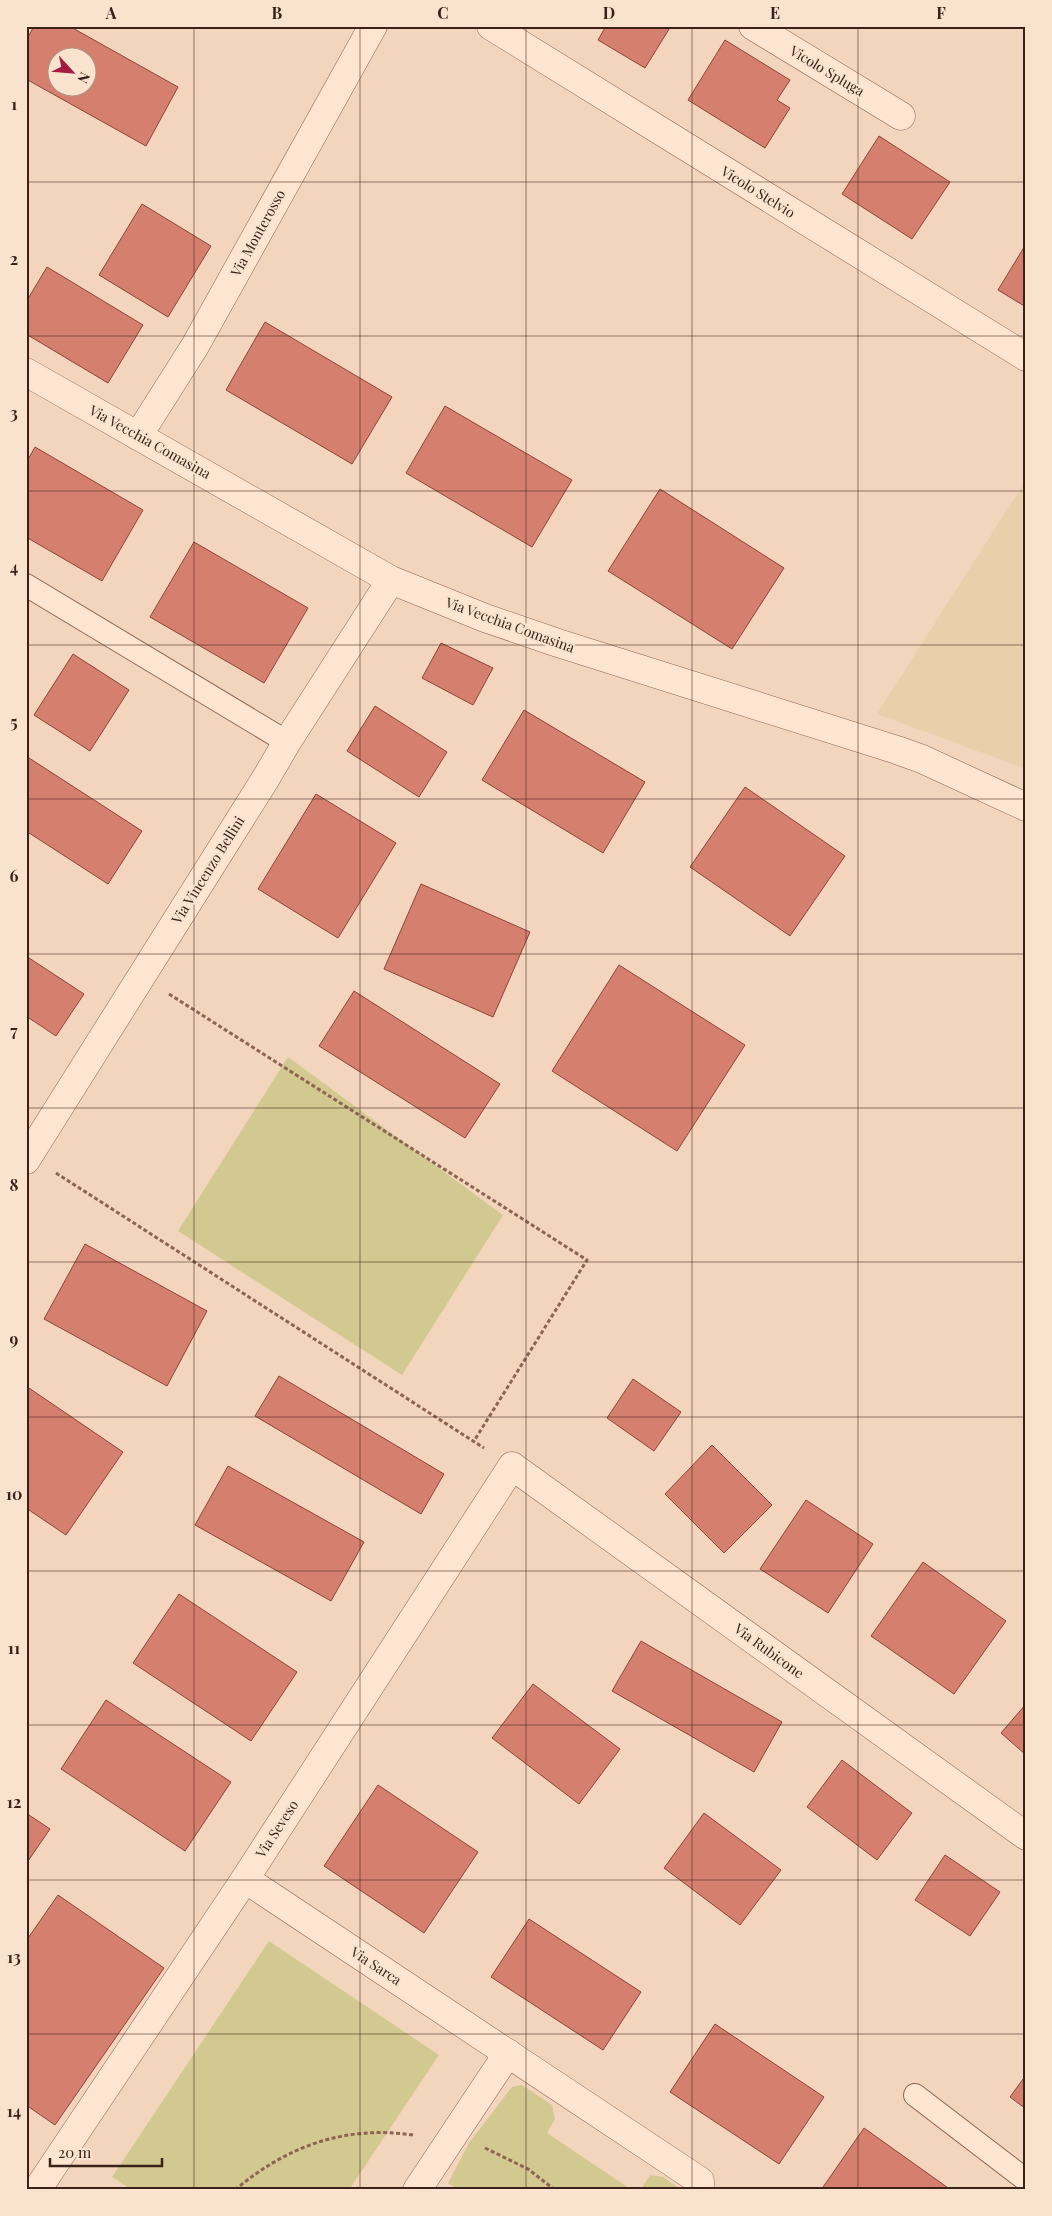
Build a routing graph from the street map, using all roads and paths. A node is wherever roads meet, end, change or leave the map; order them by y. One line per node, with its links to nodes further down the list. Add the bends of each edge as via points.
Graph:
1 (373, 26): 7 (street, Via Monterosso, via 195,346)
2 (491, 26): 5 (street, Vicolo Stelvio)
3 (754, 26): 4 (street, Vicolo Spluga)
4 (901, 116)
5 (1026, 357)
6 (26, 372): 7 (street, Via Vecchia Comasina)
7 (138, 436): 8 (street, Via Vecchia Comasina)
8 (390, 580): 10 (street, Via Vincenzo Bellini); 11 (street, Via Vecchia Comasina, via 558,643 897,750)
9 (26, 585): 10 (lane)
10 (287, 742): 12 (street, Via Vincenzo Bellini)
11 (1026, 807)
12 (141, 976): 13 (street, Via Vincenzo Bellini); 14 (path, via 587,1260)
13 (28, 1158): 14 (path)
14 (474, 1441): 15 (path)
15 (512, 1466): 16 (street, Via Rubicone); 17 (street, Via Seveso)
16 (1026, 1836)
17 (245, 1879): 18 (street, Via Sarca); 22 (street, Via Seveso)
18 (508, 2053): 20 (street); 26 (street, Via Sarca, via 700,2181)
19 (915, 2095): 21 (lane)
20 (449, 2140): 23 (path, via 399,2133 355,2133 322,2139 286,2154); 24 (street); 25 (path, via 486,2148 528,2169)
21 (1026, 2180)
22 (37, 2190)
23 (236, 2190)
24 (417, 2190)
25 (555, 2190)
26 (700, 2190)

